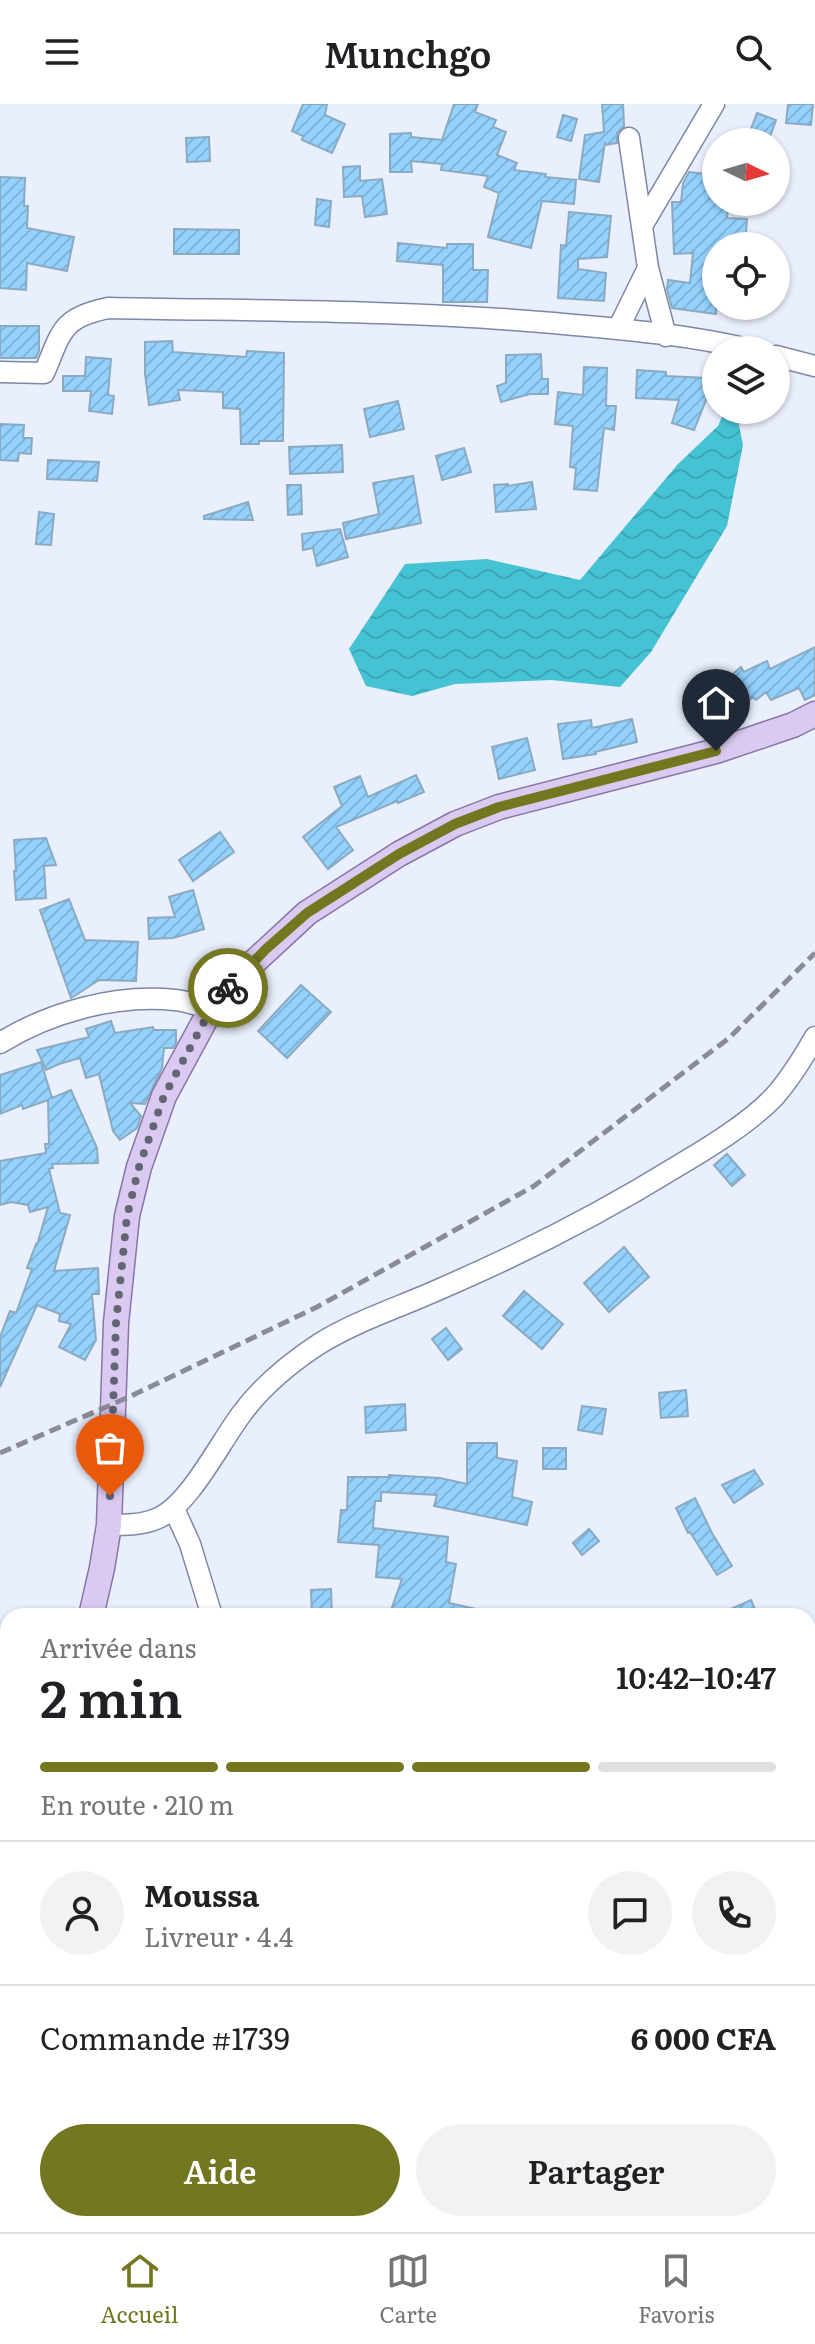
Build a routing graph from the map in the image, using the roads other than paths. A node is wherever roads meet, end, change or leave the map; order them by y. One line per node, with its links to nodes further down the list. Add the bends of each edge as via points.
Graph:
1 (714, 104): 3 (street)
2 (629, 138): 3 (street)
3 (642, 226): 4 (street)
4 (648, 268): 5 (street); 6 (street)
5 (618, 329): 6 (street); 10 (street, via 362,312 108,308 85,313 63,327 44,373)
6 (666, 336): 7 (street)
7 (702, 340)
8 (790, 360): 9 (street)
9 (815, 366)
10 (0, 372)
11 (815, 714): 12 (main road, via 716,751 499,807 455,824 307,913 248,966)
12 (211, 1009): 14 (street, via 177,1000 82,1008); 16 (main road, via 164,1096 127,1216 116,1323)
13 (815, 1037): 15 (street, via 775,1096 703,1151 582,1222 331,1337 293,1361 243,1412)
14 (0, 1043)
15 (174, 1509): 16 (street, via 157,1519); 18 (street)
16 (109, 1525): 17 (main road)
17 (93, 1608)
18 (210, 1608)

